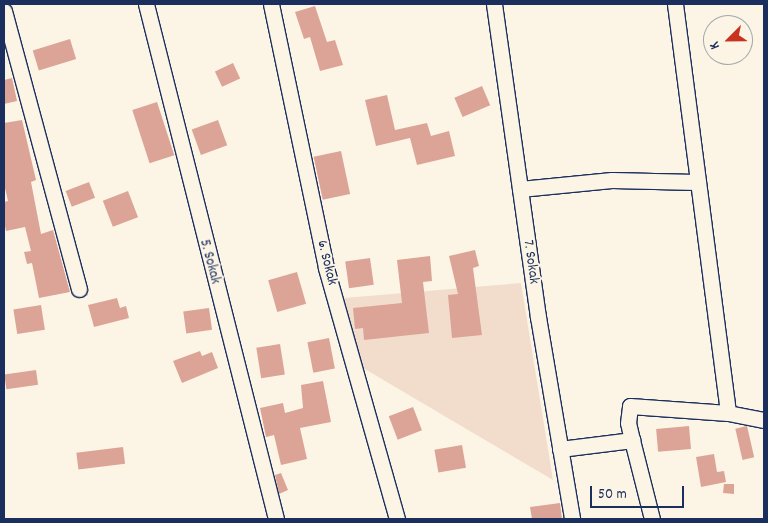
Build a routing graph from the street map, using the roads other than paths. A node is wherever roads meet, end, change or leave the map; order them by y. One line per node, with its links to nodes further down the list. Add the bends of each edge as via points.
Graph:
1 (146, 4): 13 (street, 5. Sokak)
2 (271, 4): 14 (street, 6. Sokak, via 326,268)
3 (494, 4): 7 (street, 7. Sokak)
4 (675, 4): 6 (street)
5 (4, 11): 8 (street)
6 (696, 182): 7 (street, via 612,180); 9 (street)
7 (520, 189): 12 (street, 7. Sokak)
8 (79, 290)
9 (728, 413): 10 (street); 11 (street, via 630,406 628,423)
10 (764, 420)
11 (632, 440): 12 (street); 16 (street)
12 (560, 449): 15 (street, 7. Sokak)
13 (276, 519)
14 (397, 519)
15 (572, 519)
16 (652, 519)

